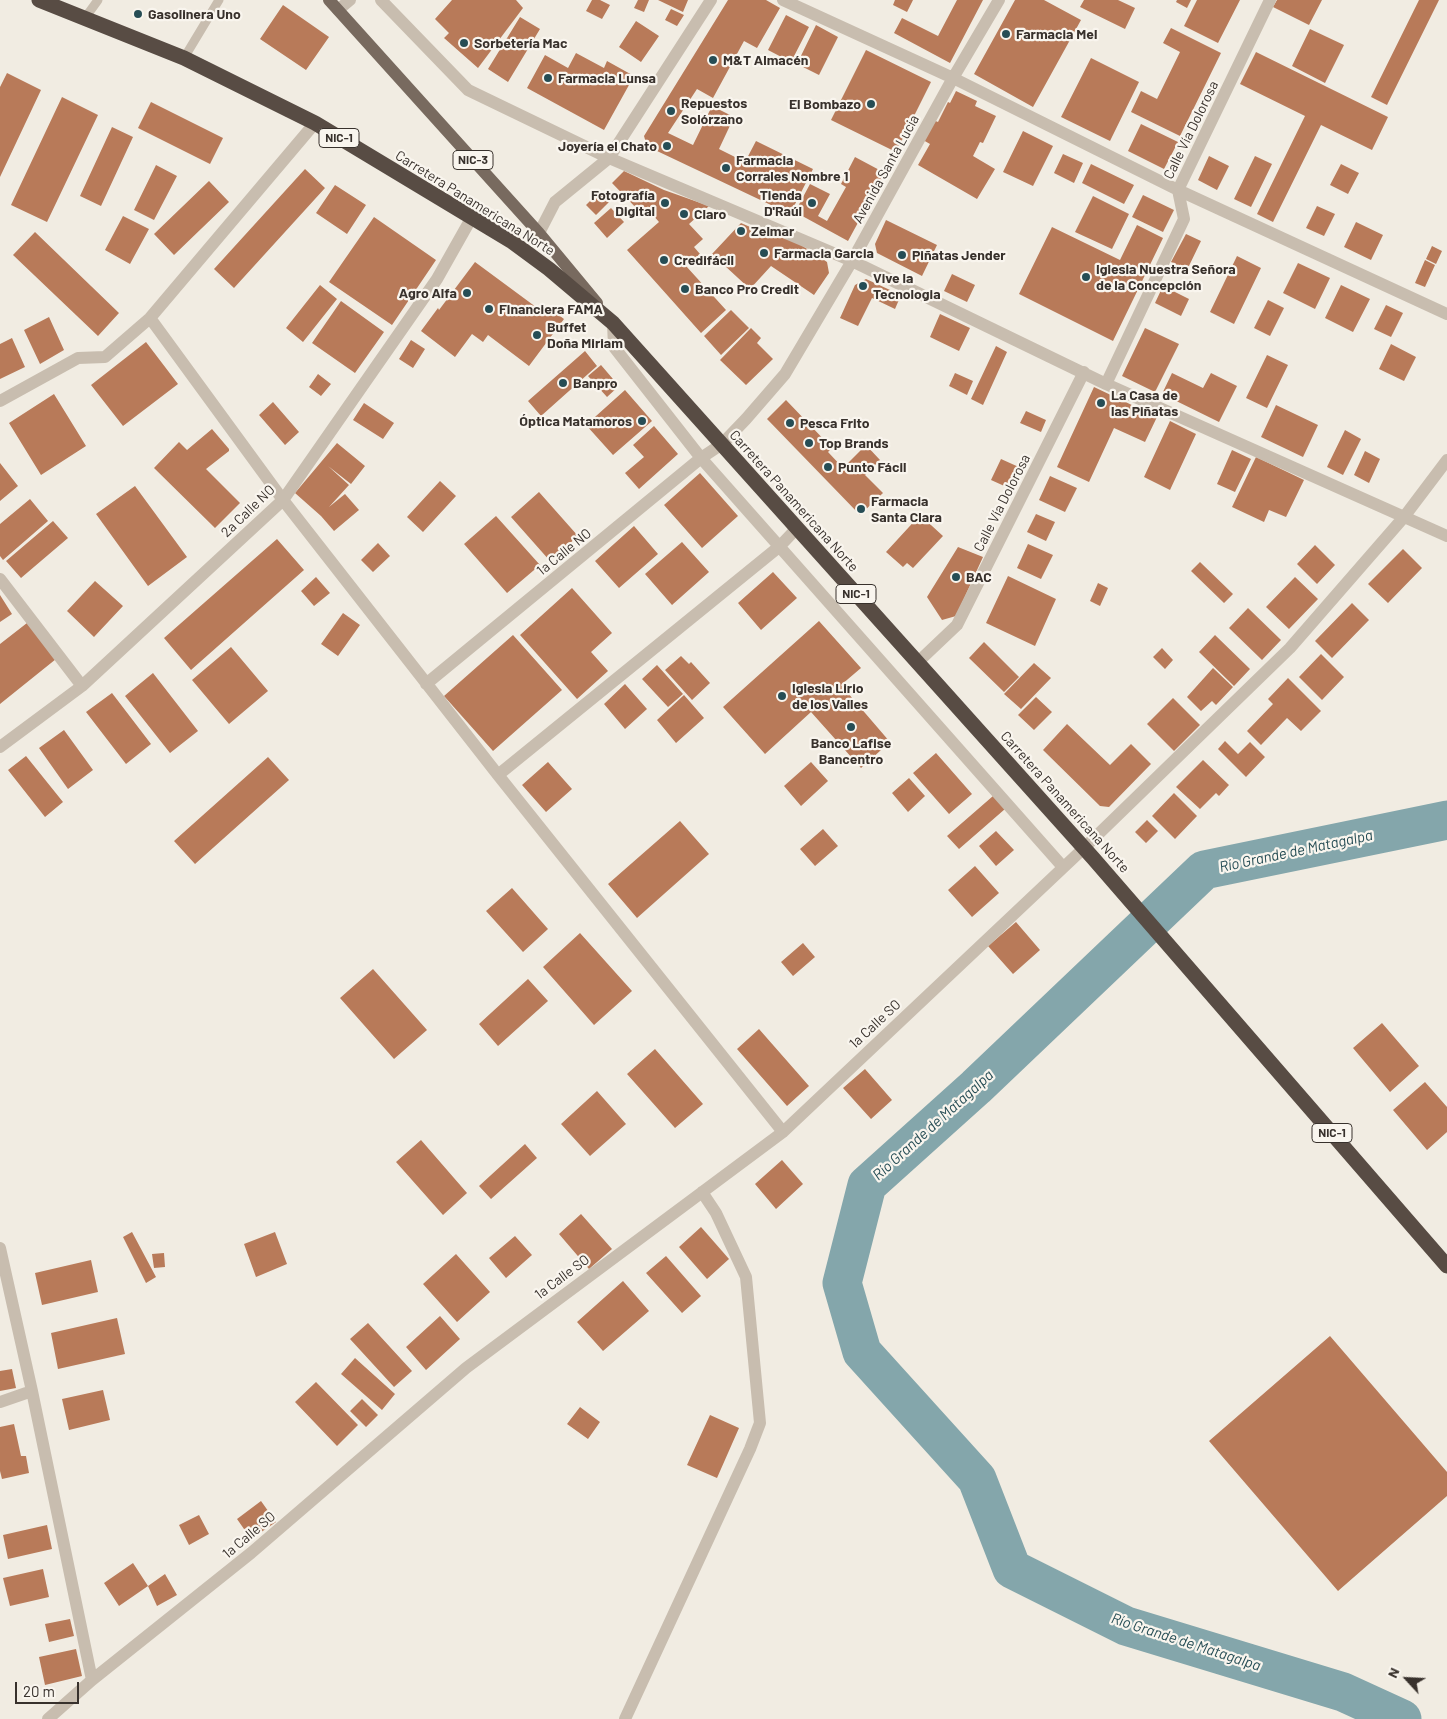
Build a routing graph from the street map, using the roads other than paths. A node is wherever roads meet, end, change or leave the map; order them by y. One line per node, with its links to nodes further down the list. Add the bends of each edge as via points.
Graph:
1 (39, 0): 12 (highway, Carretera Panamericana Norte / NIC-1)
2 (98, 0): 12 (lane)
3 (219, 0): 13 (lane)
4 (329, 0): 11 (main road, NIC-3)
5 (350, 0): 11 (street)
6 (381, 0): 16 (street, via 468,90)
7 (711, 0): 16 (street)
8 (783, 0): 14 (street)
9 (999, 0): 14 (street, Avenida Santa Lucía)
10 (1270, 0): 17 (street, Calle Vía Dolorosa)
11 (338, 10): 19 (main road, NIC-3)
12 (85, 18): 13 (highway, Carretera Panamericana Norte / NIC-1)
13 (184, 58): 15 (highway, Carretera Panamericana Norte / NIC-1)
14 (953, 78): 17 (street); 20 (street, Avenida Santa Lucía)
15 (315, 123): 18 (highway, Carretera Panamericana Norte / NIC-1); 22 (street)
16 (609, 158): 19 (street, via 554,202); 20 (street)
17 (1178, 190): 21 (street); 25 (street, Calle Vía Dolorosa, via 1184,219)
18 (472, 217): 23 (highway, Carretera Panamericana Norte / NIC-1, via 550,269); 30 (street, 2a Calle NO, via 437,279)
19 (539, 233): 23 (main road, NIC-3)
20 (852, 261): 24 (street); 27 (street, Avenida Santa Lucía, via 785,374)
21 (1447, 314)
22 (150, 318): 26 (street, via 105,357 78,358); 30 (street)
23 (613, 323): 27 (highway, Carretera Panamericana Norte / NIC-1); 28 (street, via 614,347)
24 (1084, 372): 25 (street); 36 (street, Calle Vía Dolorosa, via 958,624)
25 (1106, 384): 31 (street)
26 (0, 401)
27 (722, 444): 28 (street, 1a Calle NO); 32 (highway, Carretera Panamericana Norte / NIC-1)
28 (702, 458): 34 (street); 37 (street, 1a Calle NO)
29 (1447, 460): 31 (street)
30 (283, 500): 37 (street); 38 (street, 2a Calle NO)
31 (1404, 517): 33 (street); 41 (street, 1a Calle SO, via 1290,648)
32 (798, 528): 34 (street); 36 (highway, Carretera Panamericana Norte / NIC-1)
33 (1447, 536)
34 (780, 546): 40 (street); 42 (street)
35 (0, 579): 38 (street)
36 (918, 662): 41 (highway, Carretera Panamericana Norte / NIC-1)
37 (426, 684): 40 (street)
38 (82, 686): 39 (street, 2a Calle NO)
39 (0, 747)
40 (498, 775): 43 (street)
41 (1084, 848): 42 (street, 1a Calle SO); 46 (highway, Carretera Panamericana Norte / NIC-1)
42 (1063, 867): 43 (street, 1a Calle SO)
43 (783, 1132): 44 (street, 1a Calle SO)
44 (702, 1192): 49 (street, 1a Calle SO, via 466,1368 251,1554); 51 (street, via 716,1213 746,1277 760,1424)
45 (0, 1248): 47 (street)
46 (1447, 1266)
47 (32, 1391): 48 (street); 49 (street)
48 (0, 1402)
49 (92, 1680): 50 (street, 1a Calle SO)
50 (48, 1719)
51 (625, 1719)

